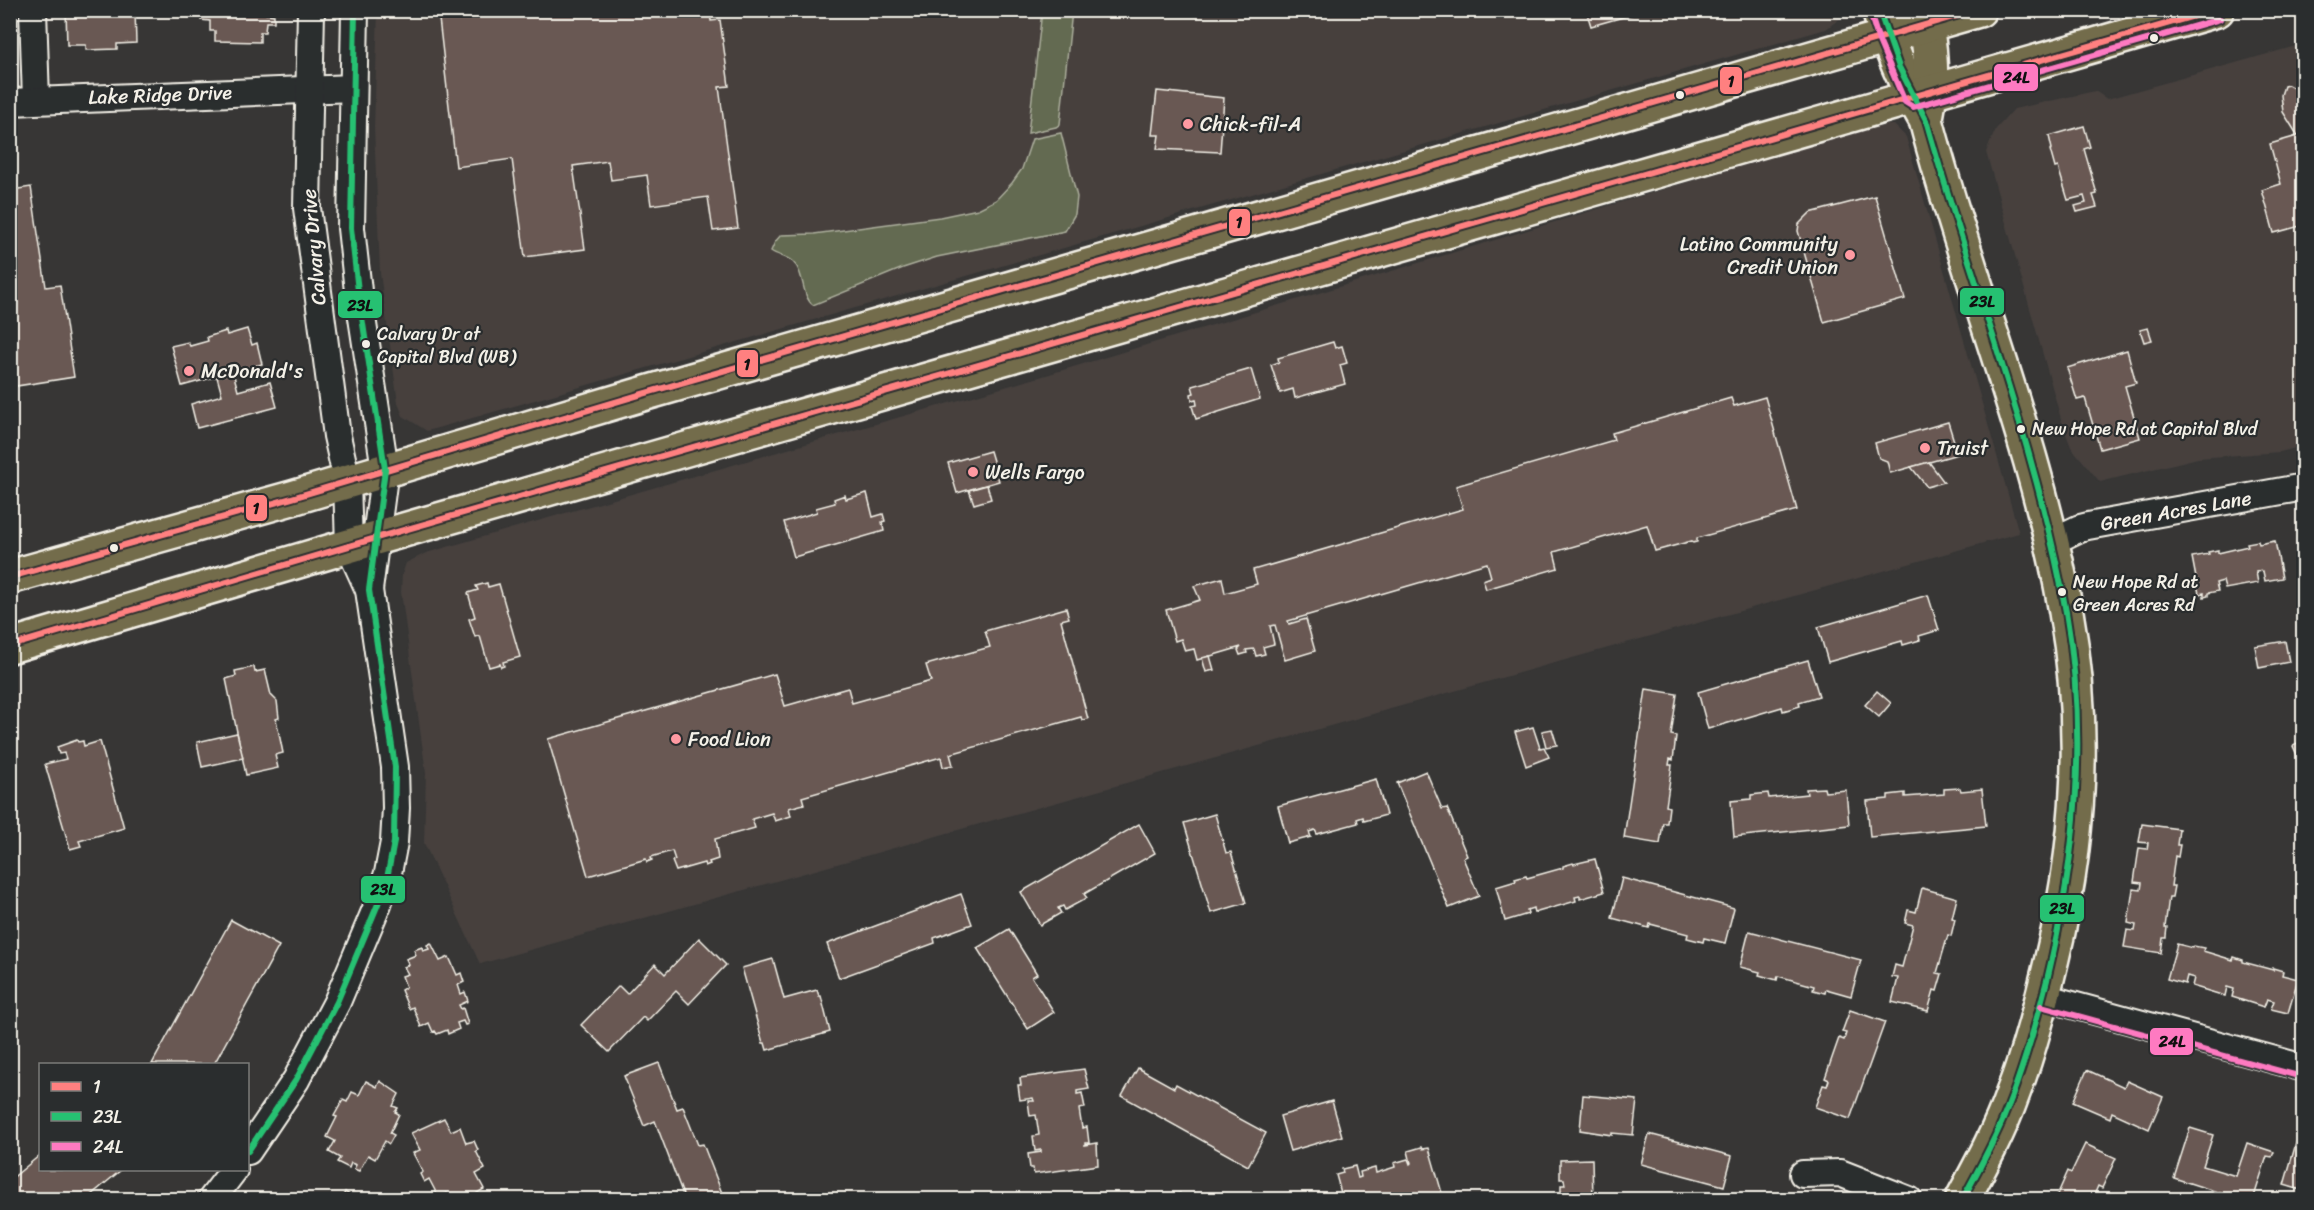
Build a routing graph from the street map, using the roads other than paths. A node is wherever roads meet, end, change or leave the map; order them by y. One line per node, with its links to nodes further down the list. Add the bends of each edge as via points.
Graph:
1 (33, 10): 10 (street)
2 (311, 10): 9 (street, Calvary Drive)
3 (355, 10): 8 (street, Calvary Drive)
4 (1979, 10): 6 (main road)
5 (2217, 10): 12 (main road)
6 (1924, 18): 7 (main road); 12 (main road)
7 (1883, 24): 12 (main road); 13 (main road)
8 (353, 88): 9 (street, Lake Ridge Drive); 13 (street, Calvary Drive, via 350,196 354,259)
9 (309, 90): 10 (street, Lake Ridge Drive); 14 (street, Calvary Drive, via 307,208 336,427)
10 (36, 100): 11 (street, Lake Ridge Drive)
11 (10, 102)
12 (1924, 104): 16 (main road); 17 (main road)
13 (386, 469): 14 (main road); 16 (street, Calvary Drive)
14 (347, 481): 16 (street, Calvary Drive); 18 (main road)
15 (2304, 487): 17 (street, Green Acres Lane, via 2088,526)
16 (363, 542): 19 (main road); 22 (street, via 395,767 394,842 378,904 337,1002 296,1080)
17 (2051, 542): 20 (main road, via 2078,693 2079,766 2067,894)
18 (10, 577)
19 (10, 646)
20 (2043, 997): 21 (street); 27 (main road, via 2013,1094)
21 (2304, 1068)
22 (249, 1150)
23 (233, 1171): 25 (street)
24 (1803, 1174): 26 (street, via 1840,1173)
25 (211, 1200)
26 (1909, 1200)
27 (1962, 1200)

